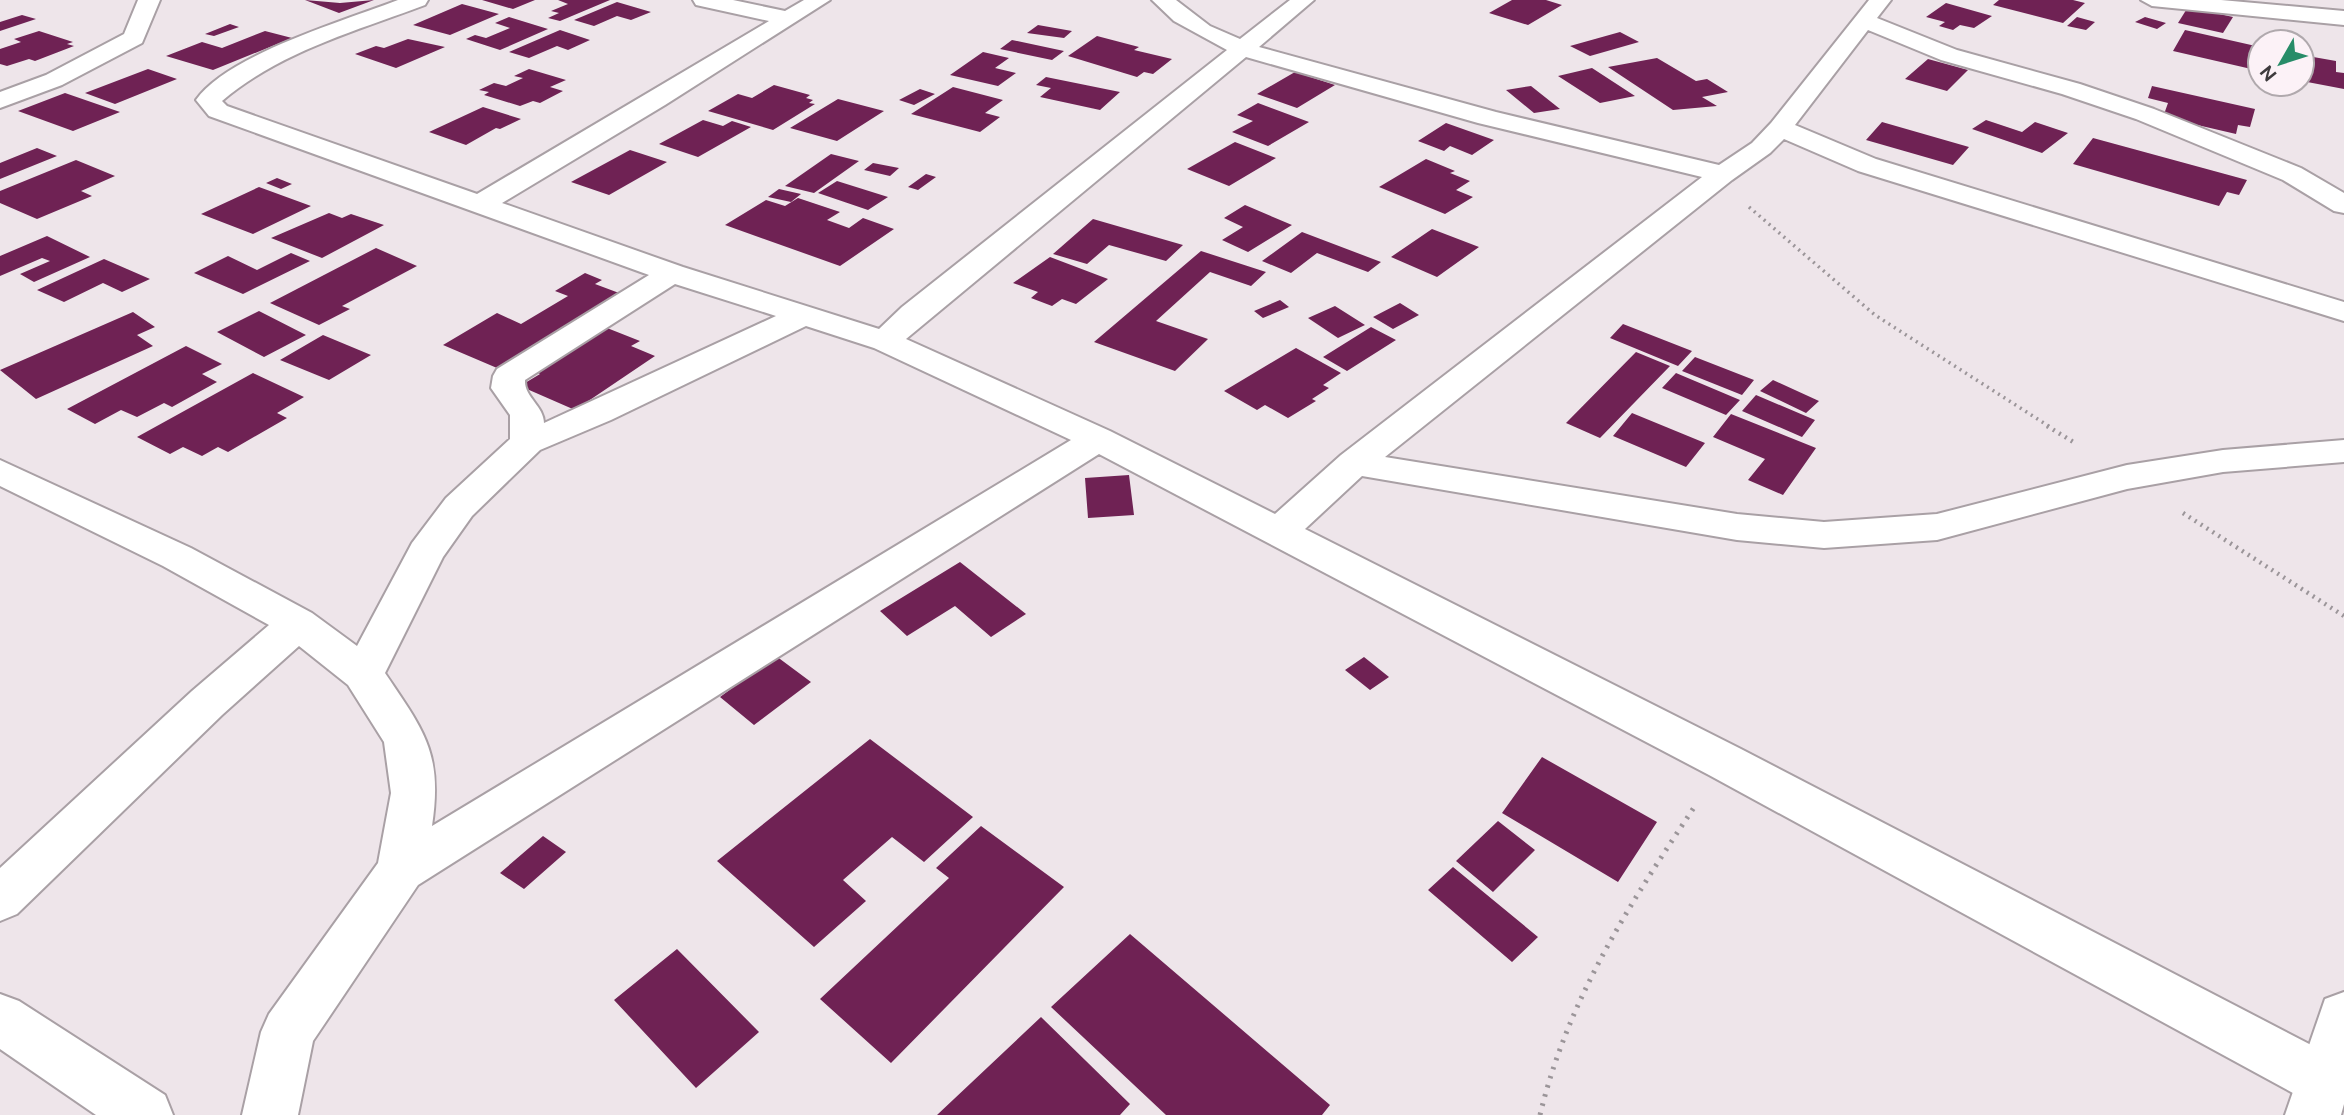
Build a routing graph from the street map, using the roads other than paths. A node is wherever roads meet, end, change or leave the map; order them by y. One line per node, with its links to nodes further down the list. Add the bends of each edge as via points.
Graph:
1 (149, 0): 14 (main road, via 134,38 54,80)
2 (417, 0): 17 (main road, via 257,67 224,84 208,100 218,111)
3 (704, 0): 10 (main road)
4 (819, 0): 10 (main road)
5 (1163, 0): 11 (main road)
6 (1303, 0): 12 (main road)
7 (2152, 0): 9 (main road)
8 (1869, 7): 15 (main road); 18 (main road, via 1949,55 2145,114 2292,174)
9 (2344, 18)
10 (785, 19): 17 (main road)
11 (1198, 29): 12 (main road); 13 (main road)
12 (1242, 48): 13 (main road); 16 (main road, via 1438,106)
13 (1215, 70): 22 (main road)
14 (0, 101)
15 (1770, 138): 16 (main road); 20 (main road)
16 (1718, 178): 26 (main road)
17 (480, 204): 19 (main road)
18 (2344, 205)
19 (672, 273): 21 (main road); 24 (main road, via 509,376 508,388 527,415)
20 (2344, 312)
21 (806, 314): 22 (main road); 24 (main road, via 590,419)
22 (885, 341): 23 (main road)
23 (1097, 439): 28 (main road); 31 (main road)
24 (528, 442): 30 (main road, via 459,507 426,552)
25 (2344, 451): 26 (main road, via 2223,461 2127,477 1937,527 1824,535 1737,527)
26 (1354, 463): 28 (main road)
27 (0, 472): 29 (main road, via 177,557)
28 (1279, 532): 35 (main road, via 1725,762)
29 (298, 623): 30 (main road); 32 (main road)
30 (363, 674): 31 (main road, via 406,739 414,793)
31 (401, 870): 37 (main road, via 288,1032)
32 (0, 899)
33 (2344, 1017): 35 (main road)
34 (0, 1019): 36 (main road)
35 (2318, 1098)
36 (145, 1115)
37 (270, 1115)

